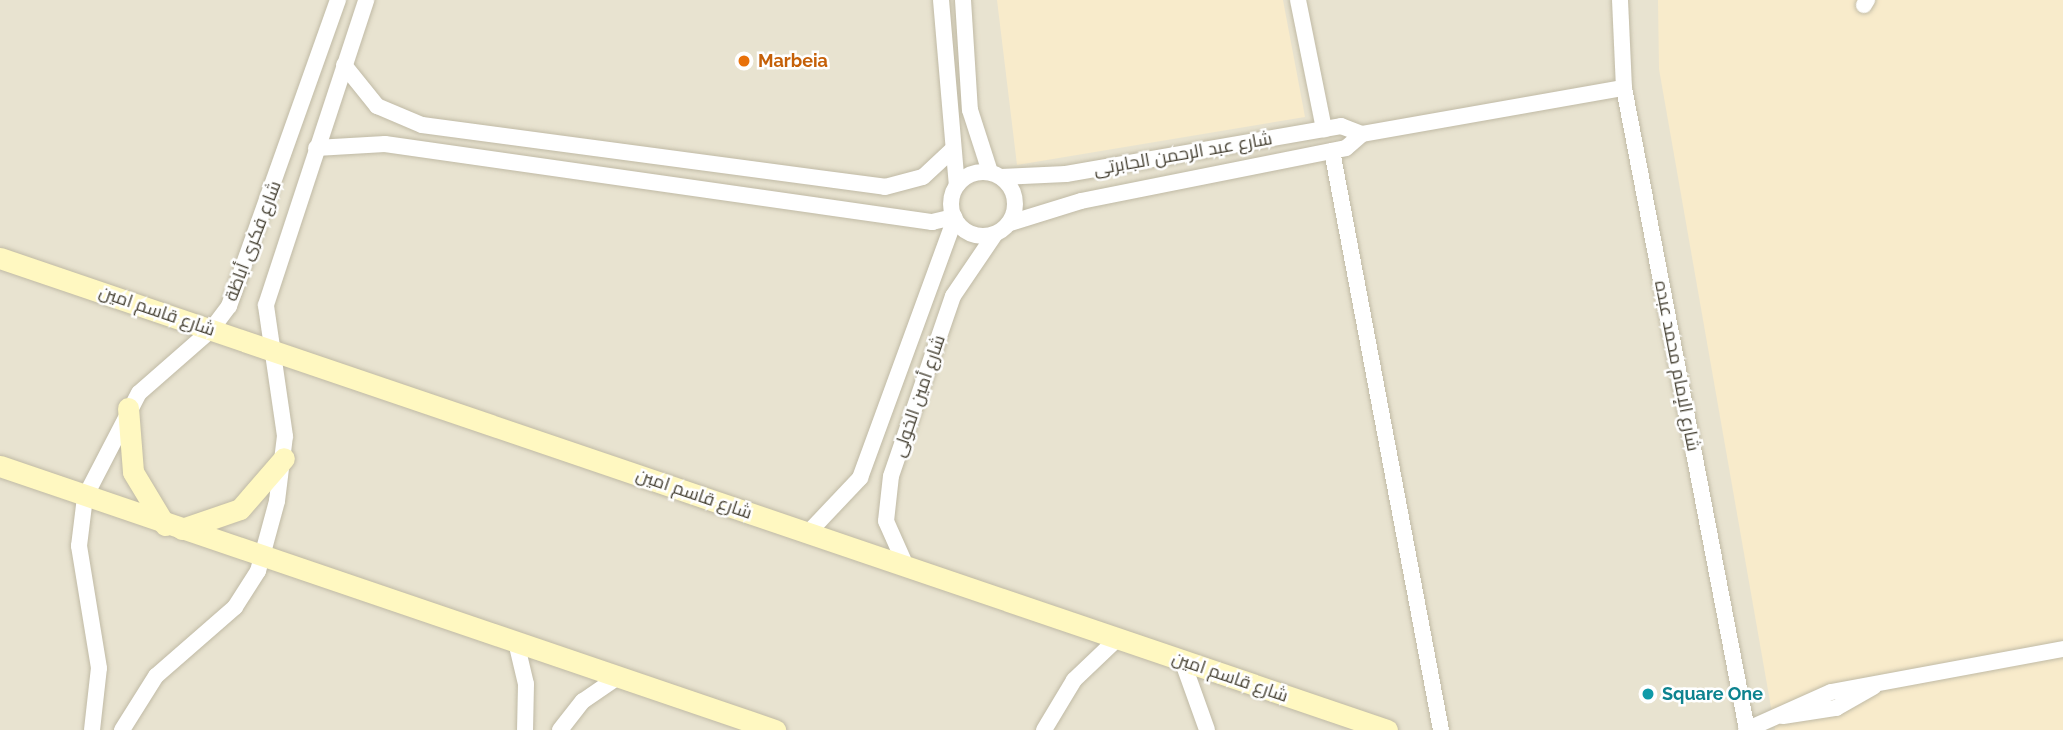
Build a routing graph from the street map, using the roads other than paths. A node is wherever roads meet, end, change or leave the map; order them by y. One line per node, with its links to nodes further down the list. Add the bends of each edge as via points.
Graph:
1 (338, 0): 20 (street, شارع فكرى أباظة, via 237,285)
2 (366, 0): 7 (street, شارع فكرى أباظة)
3 (941, 0): 12 (street)
4 (963, 0): 14 (street, via 970,110)
5 (1298, 0): 9 (street)
6 (1620, 0): 8 (street, شارع الإمام محمد عبده)
7 (344, 65): 11 (street, شارع فكرى أباظة); 12 (street, via 377,106 422,125 885,187 923,177)
8 (1624, 88): 10 (street, شارع عبد الرحمن الجابرتى); 35 (street, شارع الإمام محمد عبده)
9 (1324, 129): 10 (street, شارع عبد الرحمن الجابرتى, via 1347,127); 14 (street, شارع عبد الرحمن الجابرتى, via 1066,174)
10 (1362, 134): 13 (street, شارع عبد الرحمن الجابرتى)
11 (316, 148): 16 (street, via 385,144 932,222); 21 (street, شارع فكرى أباظة, via 266,305)
12 (951, 151): 15 (street)
13 (1332, 151): 17 (street, شارع عبد الرحمن الجابرتى, via 1081,201); 44 (street)
14 (996, 175): 15 (street, via 971,174); 17 (street, via 1014,195)
15 (957, 185): 16 (street)
16 (954, 218): 18 (street, via 972,235); 27 (street, شارع أمين الخولى, via 860,478)
17 (1010, 223): 18 (street)
18 (995, 234): 29 (street, شارع أمين الخولى, via 953,296 891,476 886,521)
19 (0, 258): 20 (main road, شارع قاسم امين)
20 (212, 330): 21 (main road, شارع قاسم امين); 22 (street, شارع فكرى أباظة, via 165,364)
21 (272, 350): 23 (street, شارع فكرى أباظة, via 282,393); 27 (main road, شارع قاسم امين)
22 (128, 408): 25 (street, شارع فكرى أباظة); 26 (main road, via 133,472)
23 (284, 458): 26 (main road, via 240,509); 28 (street, شارع فكرى أباظة)
24 (0, 466): 25 (main road)
25 (85, 497): 26 (main road); 36 (street, شارع فكرى أباظة, via 79,546 99,668)
26 (171, 528): 28 (main road)
27 (808, 533): 29 (main road, شارع قاسم امين)
28 (263, 558): 31 (main road); 37 (street, شارع فكرى أباظة, via 235,607 169,662)
29 (906, 566): 30 (main road, شارع قاسم امين)
30 (1116, 640): 33 (main road, شارع قاسم امين); 41 (street, via 1074,680)
31 (516, 642): 34 (main road); 38 (street, via 526,684)
32 (2063, 649): 35 (street, via 1875,686)
33 (1182, 660): 42 (street); 43 (main road, شارع قاسم امين)
34 (618, 677): 39 (street, via 583,701); 40 (main road)
35 (1747, 729)
36 (92, 730)
37 (122, 730)
38 (525, 730)
39 (560, 730)
40 (775, 730)
41 (1044, 730)
42 (1207, 730)
43 (1387, 730)
44 (1441, 730)

